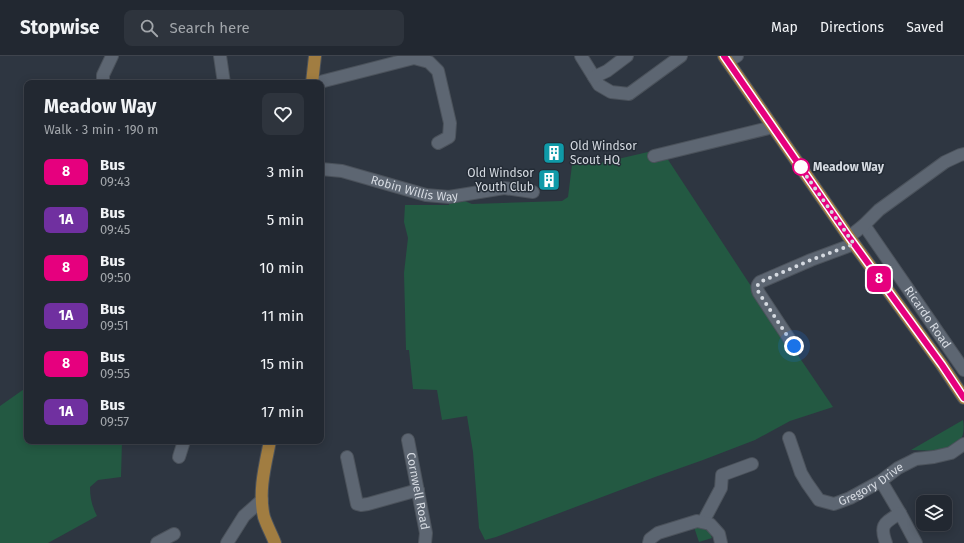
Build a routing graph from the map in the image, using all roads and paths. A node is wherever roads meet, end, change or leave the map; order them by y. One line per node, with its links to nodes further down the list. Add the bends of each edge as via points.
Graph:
1 (112, 56): 9 (street)
2 (220, 56): 10 (street)
3 (315, 56): 11 (main road)
4 (581, 56): 8 (street)
5 (627, 56): 8 (street)
6 (682, 56): 8 (street, via 628,94 611,92 599,85)
7 (730, 58): 13 (main road)
8 (594, 77)
9 (103, 80)
10 (224, 80)
11 (312, 80)
12 (324, 81): 14 (street, via 414,58 429,62 438,71 450,123 449,137)
13 (773, 127): 16 (street); 20 (main road)
14 (438, 143)
15 (964, 154): 19 (street, via 946,162 879,210)
16 (654, 156)
17 (324, 169): 18 (street, Robin Willis Way, via 342,171 426,195 449,197 504,188)
18 (532, 192)
19 (864, 225): 20 (street); 22 (street, Ricardo Road)
20 (852, 241): 21 (street, via 758,285 759,293); 23 (main road)
21 (794, 346)
22 (964, 370)
23 (964, 398)
24 (789, 438): 32 (street, Gregory Drive, via 796,460 796,476 819,500 834,504)
25 (408, 440): 33 (street, Cornwell Road)
26 (183, 444): 29 (street)
27 (269, 444): 34 (main road, via 262,484)
28 (964, 444): 32 (street, Gregory Drive, via 951,453 916,458)
29 (179, 457)
30 (347, 457): 33 (street, via 357,504 368,504)
31 (752, 464): 36 (street, via 722,475 721,488)
32 (881, 481): 35 (street)
33 (418, 490): 41 (street, Cornwell Road, via 426,533)
34 (262, 500): 39 (street, via 244,516); 40 (main road, via 265,518)
35 (900, 513): 44 (street, via 885,523 883,531); 45 (street)
36 (703, 522): 42 (street, via 697,521 658,533); 43 (street, via 710,524 719,534)
37 (174, 534): 38 (street)
38 (157, 543)
39 (227, 543)
40 (275, 543)
41 (425, 543)
42 (649, 543)
43 (721, 543)
44 (886, 543)
45 (916, 543)

